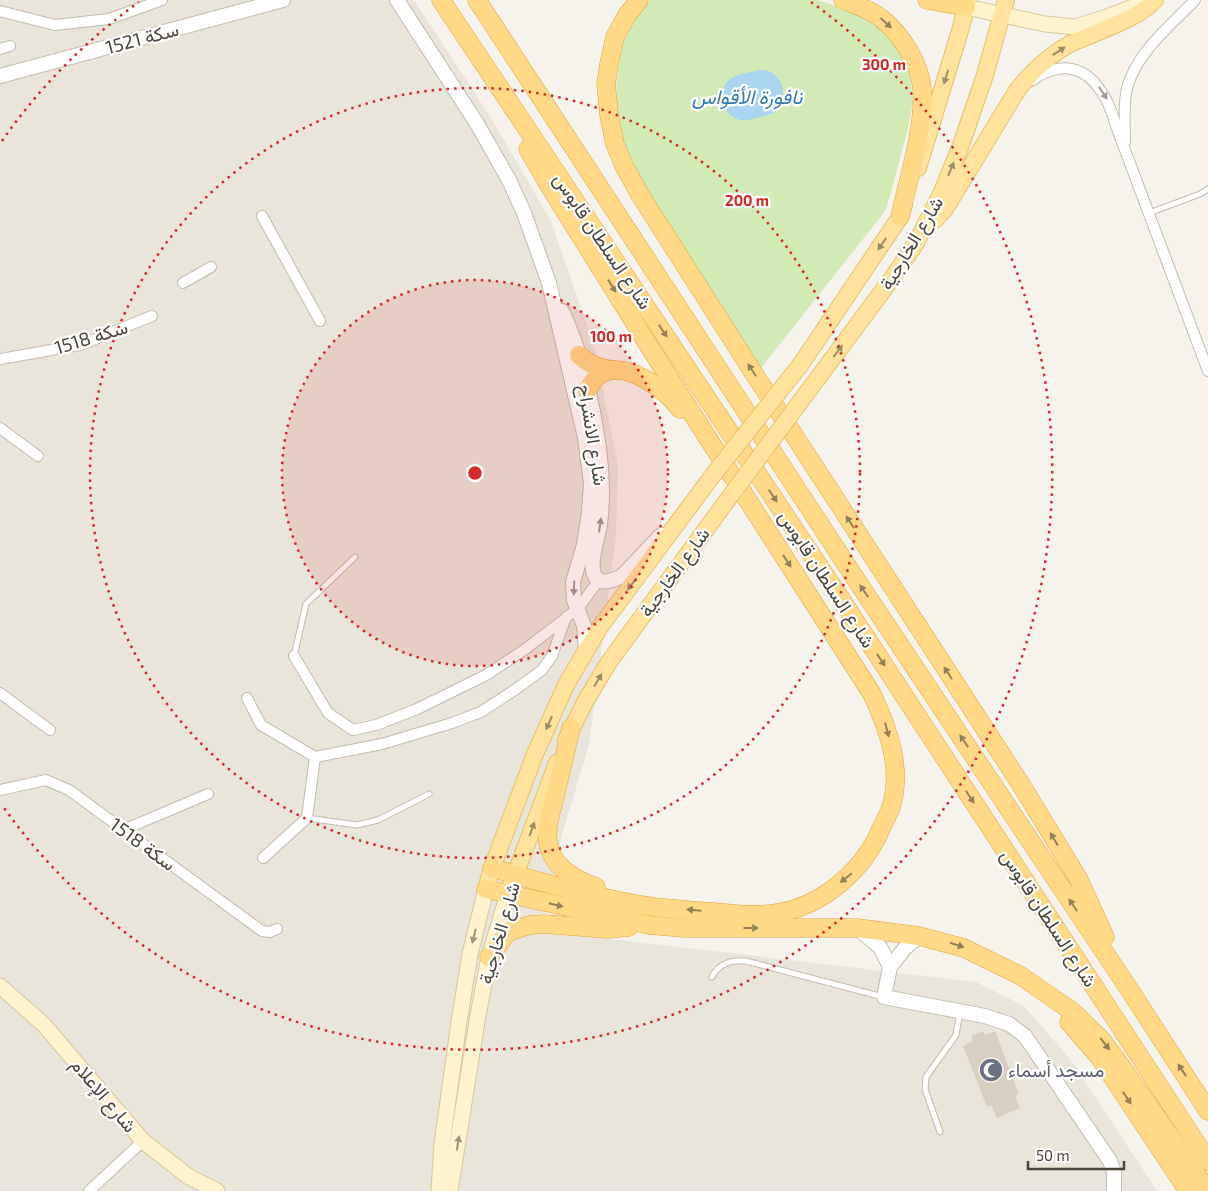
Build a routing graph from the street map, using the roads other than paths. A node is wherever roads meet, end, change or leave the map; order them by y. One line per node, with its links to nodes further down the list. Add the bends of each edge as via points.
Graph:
1 (162, 0): 14 (street, via 109,19 55,25)
2 (397, 0): 25 (street, شارع الانشراح, via 476,122 509,180)
3 (441, 0): 15 (highway, شارع السلطان قابوس)
4 (477, 0): 69 (highway, شارع السلطان قابوس, one-way to 4, via 857,581)
5 (639, 0): 69 (highway, one-way to 5, via 1078,878 1020,783 624,166 608,115 606,84 615,37)
6 (843, 0): 22 (highway, one-way to 22, via 868,10 896,32 909,51 922,87 919,132)
7 (927, 0): 12 (highway)
8 (1145, 0): 13 (main road, via 1107,17 1075,26 1045,24)
9 (1155, 0): 17 (main road, one-way to 9, via 1046,59 1068,45 1133,16)
10 (1195, 0): 18 (street, via 1149,48 1131,77 1124,107)
11 (276, 1): 16 (street, سكة 1521)
12 (967, 3): 13 (main road); 22 (main road, شارع الخارجية, one-way to 22, via 921,161)
13 (1005, 7): 23 (main road, شارع الخارجية, one-way to 13, via 960,148)
14 (0, 11)
15 (453, 18): 37 (highway, one-way to 37, via 550,186); 75 (highway, شارع السلطان قابوس, one-way to 75, via 832,584)
16 (0, 76)
17 (1007, 106): 18 (street, one-way to 18, via 1037,76 1070,68 1081,72 1104,93); 23 (main road, via 946,209)
18 (1125, 150): 20 (street)
19 (1208, 189): 20 (lane)
20 (1149, 213): 33 (street)
21 (262, 216): 29 (street)
22 (900, 217): 38 (main road, شارع الخارجية, one-way to 38, bridge, via 801,364)
23 (916, 243): 46 (main road, شارع الخارجية, one-way to 23, bridge, via 609,662)
24 (211, 268): 26 (street)
25 (549, 283): 28 (street, شارع الانشراح); 30 (street, شارع الانشراح, via 566,318)
26 (183, 284)
27 (152, 316): 31 (street, سكة 1518, via 80,345)
28 (557, 318): 30 (street, via 568,343); 41 (street, شارع الانشراح, one-way to 41, via 585,438 590,484 584,545 573,582)
29 (320, 321)
30 (578, 355): 32 (highway, via 598,368); 34 (street, شارع الانشراح)
31 (0, 359)
32 (614, 370): 34 (highway, via 594,379); 37 (highway, via 650,382 671,397 706,448)
33 (1208, 371)
34 (587, 390): 40 (street, شارع الانشراح, one-way to 34, via 592,567 600,523 601,468)
35 (0, 428): 36 (street)
36 (38, 456)
37 (742, 490): 59 (highway, one-way to 59, via 863,681 885,722 893,755 891,806 875,843 852,874 806,904 782,912 755,915)
38 (695, 499): 40 (street, via 623,575 606,582); 42 (main road, شارع الخارجية, one-way to 42)
39 (356, 558): 43 (lane, via 306,604)
40 (600, 580): 41 (street)
41 (572, 614): 42 (street, شارع الانشراح, via 584,626); 43 (street, via 486,675 417,709 353,730 328,713); 48 (street, via 542,670 481,712 382,744)
42 (586, 650): 55 (main road, شارع الخارجية, one-way to 55, via 538,747)
43 (294, 656)
44 (0, 693): 47 (street)
45 (247, 698): 48 (street, via 261,725)
46 (571, 728): 56 (main road, شارع الخارجية, one-way to 46); 59 (highway, via 549,823 548,841 552,853 563,870 576,880)
47 (50, 730)
48 (315, 757): 52 (street)
49 (0, 790): 53 (street, سكة 1518, via 46,780 69,790)
50 (208, 794): 53 (street)
51 (430, 794): 52 (lane, via 378,820 357,825)
52 (307, 818): 54 (street)
53 (123, 830): 62 (street, سكة 1518, via 262,931)
54 (263, 858)
55 (492, 868): 56 (highway); 57 (main road, شارع الخارجية)
56 (516, 874): 58 (main road, شارع الخارجية); 59 (highway, via 571,890)
57 (486, 889): 58 (highway); 76 (main road, شارع الخارجية, one-way to 76, via 458,1022 442,1144)
58 (508, 894): 60 (highway, one-way to 60); 64 (main road, شارع الخارجية)
59 (653, 906)
60 (649, 925): 61 (highway, one-way to 61); 64 (highway, via 608,929 530,925 508,932)
61 (857, 928): 63 (highway); 65 (street, via 880,946)
62 (277, 929)
63 (919, 936): 65 (street); 68 (highway, one-way to 68, via 964,948 1021,976)
64 (490, 957): 76 (main road, شارع الخارجية, one-way to 64)
65 (890, 967): 70 (street)
66 (712, 977): 70 (lane, via 722,964 738,960)
67 (0, 986): 74 (main road, شارع الإعلام, via 44,1025)
68 (1043, 991): 80 (highway, one-way to 80, via 1100,1058); 81 (highway, one-way to 81, via 1073,1012 1100,1038)
69 (1131, 992): 72 (highway, شارع السلطان قابوس, one-way to 69)
70 (884, 997): 71 (street)
71 (960, 1012): 73 (lane, via 956,1035 926,1077 925,1089); 79 (street, via 1009,1024 1025,1036 1110,1161 1114,1172)
72 (1208, 1111)
73 (940, 1132)
74 (144, 1141): 77 (street); 78 (main road, شارع الإعلام, via 189,1177)
75 (1208, 1161)
76 (441, 1189)
77 (89, 1191)
78 (218, 1191)
79 (1114, 1191)
80 (1188, 1191)
81 (1208, 1191)

